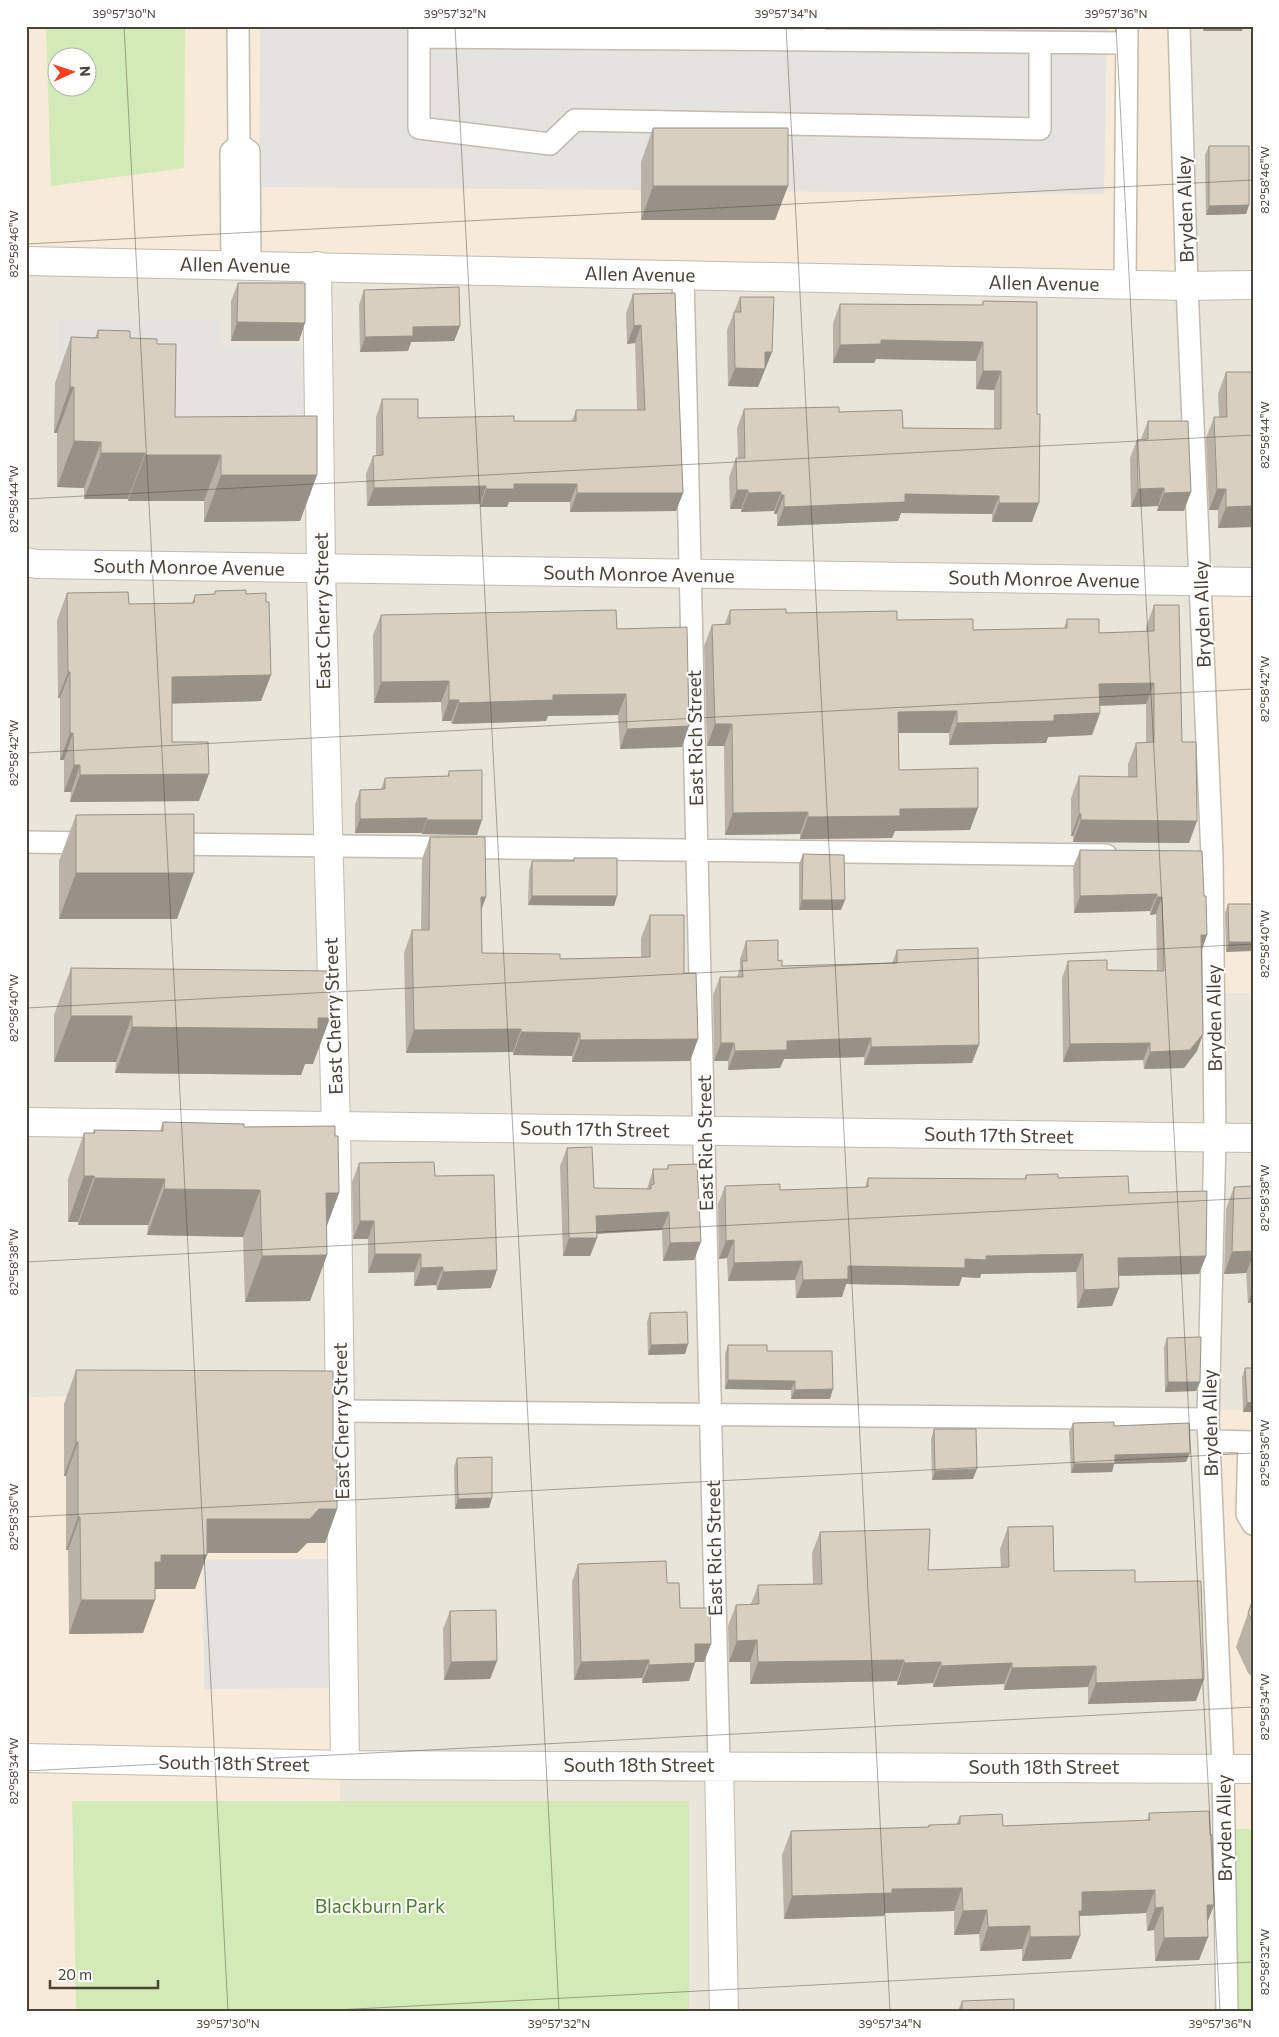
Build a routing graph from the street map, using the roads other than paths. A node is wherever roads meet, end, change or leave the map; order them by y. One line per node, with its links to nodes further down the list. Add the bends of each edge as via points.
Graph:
1 (238, 26): 8 (lane, via 239,144 249,151)
2 (1179, 26): 13 (lane, Bryden Alley)
3 (419, 32): 4 (lane); 6 (lane, via 419,128 550,144 575,120 1040,129)
4 (815, 33): 6 (lane)
5 (1127, 35): 6 (lane); 11 (lane)
6 (1040, 42)
7 (26, 261): 8 (street, Allen Avenue)
8 (241, 265): 9 (street, Allen Avenue)
9 (318, 266): 10 (street, Allen Avenue); 15 (street, East Cherry Street)
10 (684, 275): 11 (street, Allen Avenue); 16 (lane, East Rich Street)
11 (1125, 285): 13 (street, Allen Avenue)
12 (1253, 285): 13 (street, Allen Avenue)
13 (1187, 286): 17 (lane, Bryden Alley)
14 (26, 562): 15 (street, South Monroe Avenue)
15 (321, 570): 16 (street, South Monroe Avenue); 22 (street, East Cherry Street)
16 (691, 575): 17 (street, South Monroe Avenue); 23 (lane, East Rich Street)
17 (1201, 582): 18 (street, South Monroe Avenue); 28 (lane, Bryden Alley, via 1202,856)
18 (1253, 582)
19 (26, 842): 20 (lane)
20 (114, 843)
21 (143, 844): 22 (lane)
22 (328, 846): 23 (lane); 26 (street, East Cherry Street)
23 (698, 850): 24 (lane); 27 (lane, East Rich Street)
24 (1123, 855)
25 (26, 1122): 26 (street, South 17th Street)
26 (336, 1125): 27 (street, South 17th Street); 30 (street, East Cherry Street)
27 (704, 1130): 28 (street, South 17th Street); 31 (lane, East Rich Street)
28 (1215, 1138): 29 (street, South 17th Street); 32 (lane, Bryden Alley)
29 (1253, 1138)
30 (341, 1411): 31 (lane); 37 (street, East Cherry Street)
31 (711, 1414): 32 (lane); 38 (lane, East Rich Street)
32 (1208, 1419): 33 (lane, Bryden Alley)
33 (1209, 1441): 34 (lane); 39 (lane, Bryden Alley)
34 (1251, 1442): 35 (lane, via 1247,1514)
35 (1253, 1524)
36 (26, 1758): 37 (street, South 18th Street)
37 (345, 1765): 38 (street, South 18th Street)
38 (719, 1766): 39 (street, South 18th Street); 41 (street, East Rich Street)
39 (1223, 1768): 40 (street, South 18th Street); 42 (lane, Bryden Alley)
40 (1253, 1768)
41 (724, 2011)
42 (1227, 2011)

